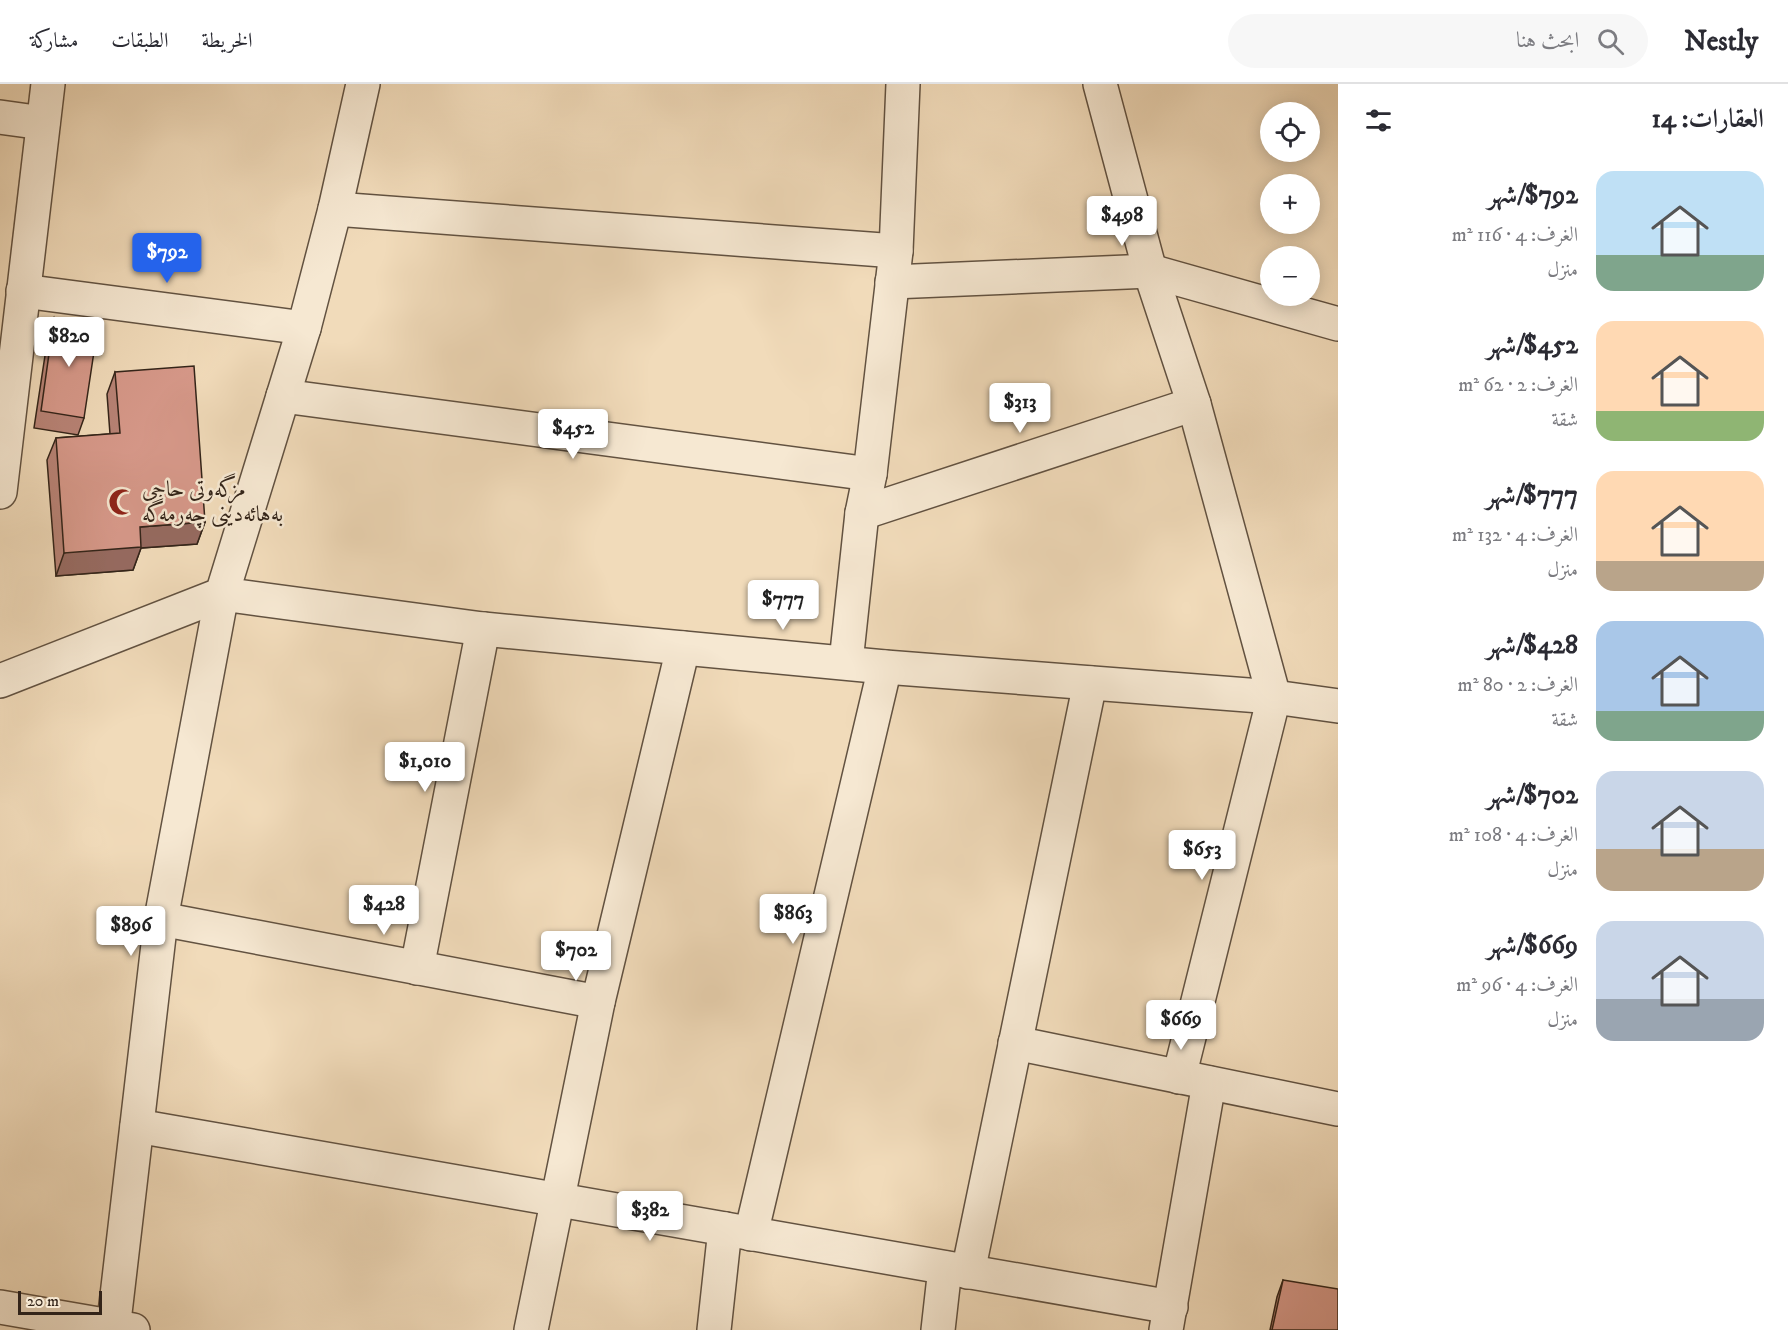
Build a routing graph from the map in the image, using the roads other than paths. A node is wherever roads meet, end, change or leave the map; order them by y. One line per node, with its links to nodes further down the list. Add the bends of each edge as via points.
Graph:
1 (48, 84): 6 (street)
2 (363, 84): 7 (street)
3 (903, 84): 8 (street)
4 (1100, 84): 9 (street)
5 (0, 117): 6 (street)
6 (43, 123): 10 (street)
7 (335, 209): 8 (street); 13 (street)
8 (894, 267): 9 (street); 16 (street)
9 (1150, 271): 11 (street); 15 (street)
10 (23, 291): 12 (street); 13 (street)
11 (1338, 324)
12 (9, 328): 17 (street)
13 (304, 328): 14 (street)
14 (283, 396): 16 (street); 19 (street)
15 (1194, 404): 18 (street); 26 (street)
16 (870, 474): 18 (street)
17 (0, 492)
18 (862, 513): 22 (street)
19 (222, 594): 20 (street); 24 (street); 28 (street)
20 (483, 629): 21 (street); 29 (street)
21 (683, 648): 22 (street); 30 (street)
22 (846, 662): 23 (street)
23 (885, 667): 25 (street); 36 (street)
24 (0, 681)
25 (1090, 683): 26 (street); 31 (street)
26 (1274, 697): 27 (street); 32 (street)
27 (1338, 706)
28 (161, 919): 29 (street); 34 (street)
29 (417, 968): 30 (street)
30 (598, 1002): 35 (street)
31 (1015, 1043): 32 (street); 37 (street)
32 (1194, 1080): 33 (street); 39 (street)
33 (1338, 1109)
34 (137, 1126): 35 (street); 40 (street)
35 (556, 1200): 36 (street); 41 (street)
36 (738, 1232): 37 (street); 42 (street)
37 (957, 1270): 39 (street); 43 (street)
38 (0, 1307): 40 (street)
39 (1169, 1318)
40 (120, 1329)
41 (531, 1330)
42 (714, 1330)
43 (938, 1330)

